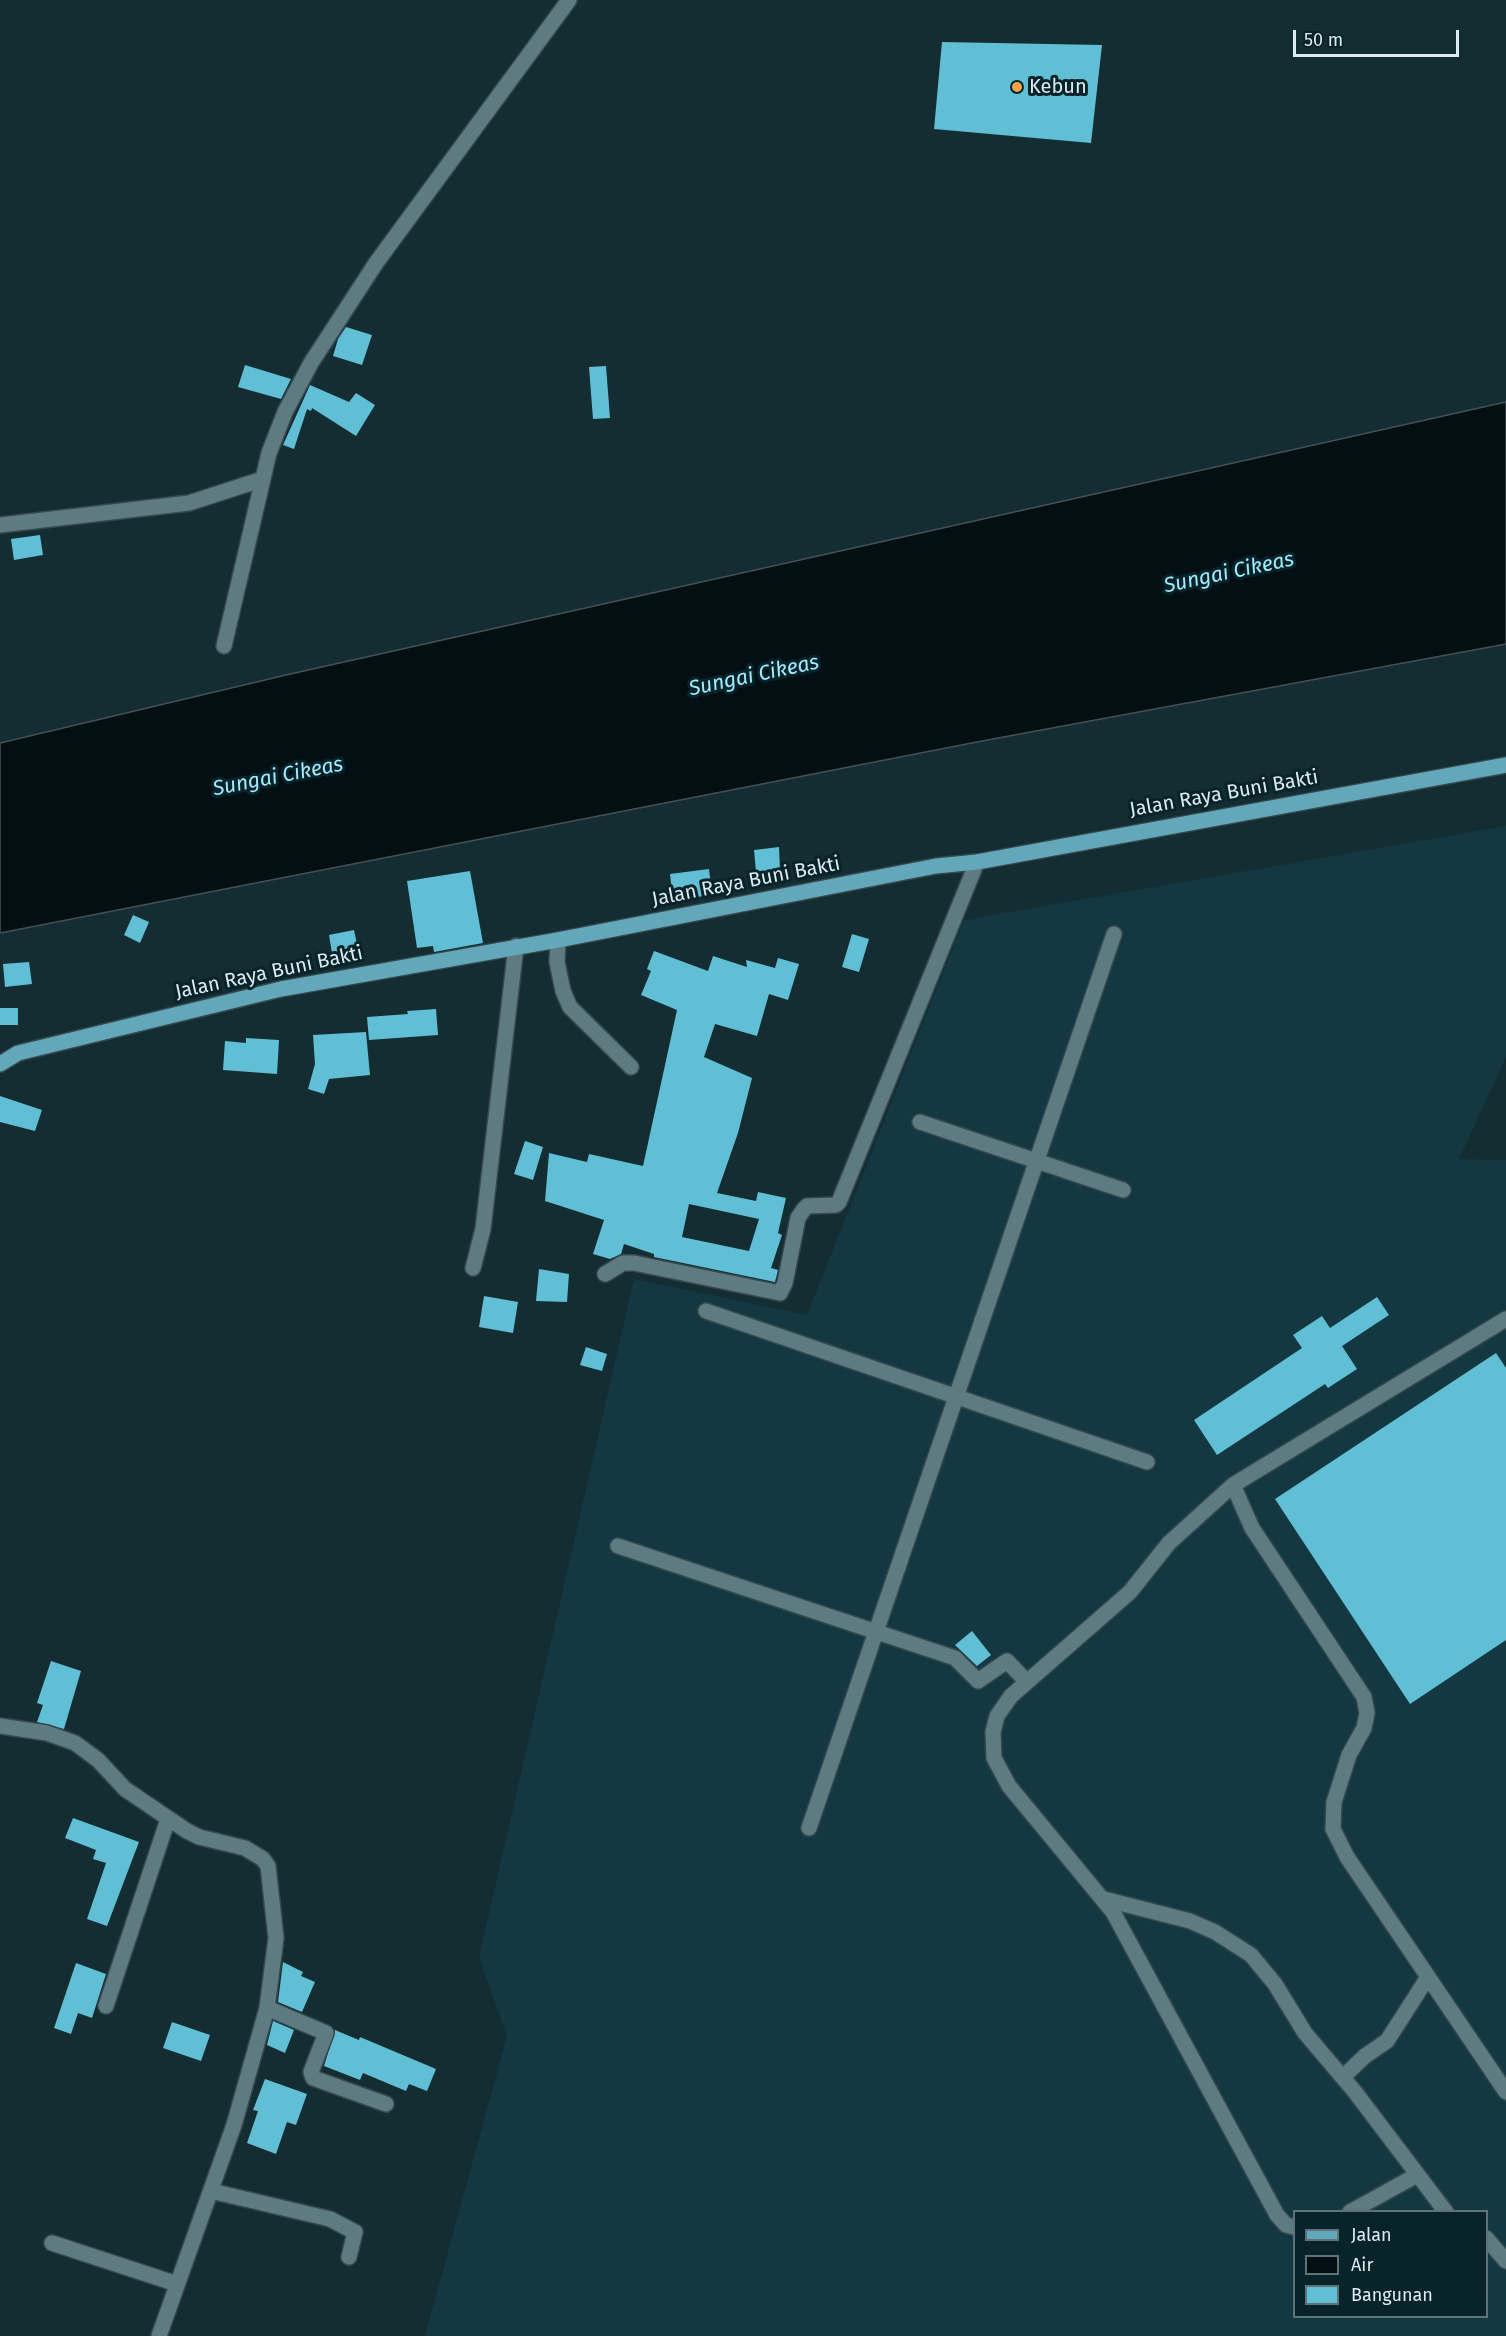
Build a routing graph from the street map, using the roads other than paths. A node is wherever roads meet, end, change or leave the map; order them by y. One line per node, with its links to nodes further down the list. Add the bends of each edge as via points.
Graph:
1 (569, 0): 2 (street, via 376,263 311,363 285,412)
2 (263, 479): 3 (street, via 189,503); 4 (street)
3 (0, 525)
4 (224, 646)
5 (1506, 765): 6 (main road, Jalan Raya Buni Bakti)
6 (977, 862): 8 (main road, Jalan Raya Buni Bakti, via 936,866); 16 (street, via 839,1202 807,1206 798,1218 780,1293 634,1263 623,1263)
7 (1114, 934): 13 (street)
8 (558, 940): 9 (main road, Jalan Raya Buni Bakti); 11 (street, via 557,962 570,1007)
9 (516, 946): 10 (main road, Jalan Raya Buni Bakti, via 281,989 18,1053); 15 (street, via 485,1218)
10 (0, 1063)
11 (631, 1067)
12 (920, 1122): 13 (street)
13 (1036, 1161): 14 (street); 19 (street)
14 (1123, 1191)
15 (473, 1268)
16 (605, 1274)
17 (706, 1311): 19 (street)
18 (1506, 1318): 21 (street)
19 (956, 1397): 20 (street); 23 (street)
20 (1147, 1462)
21 (1233, 1485): 24 (street, via 1169,1543 1130,1592); 29 (street, via 1252,1528 1364,1697 1364,1728 1348,1755 1334,1802 1333,1829 1347,1857)
22 (618, 1546): 23 (street)
23 (876, 1632): 24 (street, via 955,1658 978,1681 1007,1661); 27 (street)
24 (1027, 1682): 28 (street, via 1011,1696 998,1716 993,1732 994,1758 1009,1786)
25 (0, 1726): 26 (street, via 47,1733 75,1743 98,1760 125,1789)
26 (168, 1819): 30 (street); 31 (street, via 199,1837 254,1852 268,1866 276,1938)
27 (809, 1828)
28 (1104, 1899): 32 (street, via 1190,1921 1251,1955 1275,1984 1305,2033); 39 (street, via 1277,2215)
29 (1428, 1977): 32 (street, via 1387,2041); 33 (street)
30 (106, 2006)
31 (267, 2008): 34 (street, via 326,2032 311,2072 313,2078); 36 (street)
32 (1343, 2077): 35 (street)
33 (1506, 2092)
34 (386, 2104)
35 (1417, 2175): 37 (street); 38 (street)
36 (211, 2192): 42 (street, via 330,2219 355,2232); 44 (street)
37 (1352, 2210)
38 (1445, 2210)
39 (1293, 2227)
40 (1488, 2240): 43 (street)
41 (52, 2243): 44 (street)
42 (349, 2257)
43 (1506, 2260)
44 (177, 2284): 45 (street)
45 (159, 2336)

